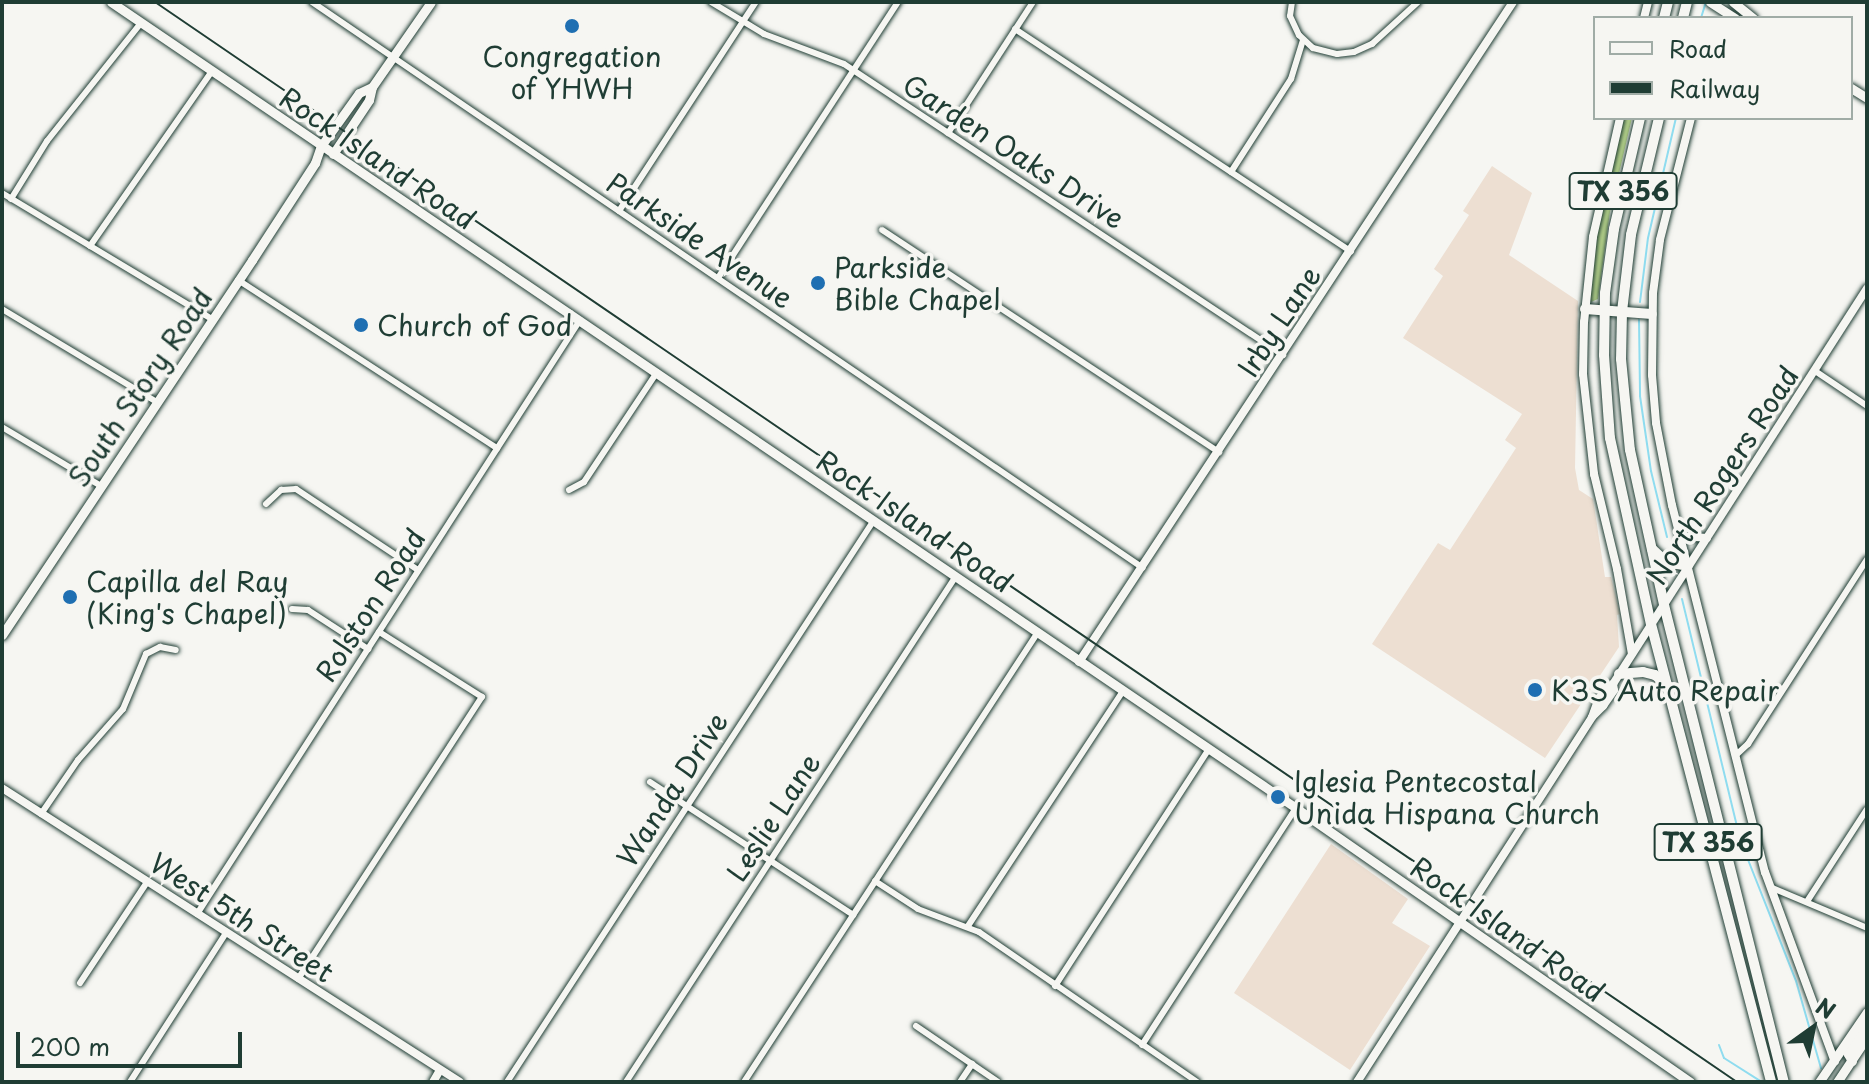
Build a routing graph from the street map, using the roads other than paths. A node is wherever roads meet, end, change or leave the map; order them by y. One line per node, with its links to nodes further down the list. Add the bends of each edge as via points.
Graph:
1 (111, 2): 15 (main road, Rock Island Road)
2 (312, 2): 19 (street, Parkside Avenue)
3 (431, 2): 19 (main road)
4 (711, 2): 16 (street, Garden Oaks Drive)
5 (756, 2): 16 (street)
6 (898, 2): 21 (street)
7 (1033, 2): 17 (street)
8 (1292, 2): 18 (street, via 1290,16)
9 (1418, 2): 18 (street, via 1380,38 1354,52 1321,51)
10 (1513, 2): 37 (street, Irby Lane)
11 (1710, 2): 13 (main road)
12 (1733, 2): 14 (main road)
13 (1721, 14)
14 (1750, 16)
15 (141, 23): 20 (main road, Rock Island Road); 33 (street, via 47,141)
16 (742, 23): 21 (street, Garden Oaks Drive); 34 (street)
17 (1015, 29): 27 (street); 31 (street)
18 (1303, 40): 31 (street, via 1287,86)
19 (394, 57): 22 (main road); 34 (street, Parkside Avenue)
20 (212, 71): 28 (main road, Rock Island Road); 36 (street)
21 (853, 71): 27 (street, Garden Oaks Drive); 38 (street)
22 (372, 87): 28 (main road, South Story Road, via 359,93); 29 (main road)
23 (1620, 120): 42 (street, via 1594,226)
24 (1640, 120): 43 (main road, TX 356, via 1614,229)
25 (1659, 120): 44 (main road, TX 356, via 1631,235)
26 (1690, 120): 45 (street, via 1660,240)
27 (948, 133): 48 (street, Garden Oaks Drive)
28 (321, 146): 29 (main road, Rock Island Road); 30 (main road, South Story Road)
29 (333, 154): 30 (main road); 47 (main road, Rock Island Road)
30 (315, 163): 39 (main road, South Story Road)
31 (1231, 172): 37 (street)
32 (2, 193): 33 (street)
33 (11, 199): 36 (street)
34 (619, 211): 38 (street, Parkside Avenue)
35 (882, 230): 55 (street)
36 (90, 246): 46 (street)
37 (1351, 251): 48 (street, Irby Lane)
38 (718, 278): 65 (street, Parkside Avenue)
39 (238, 280): 46 (main road, South Story Road); 54 (street)
40 (1867, 289): 49 (street, North Rogers Road)
41 (2, 309): 51 (street)
42 (1585, 309): 43 (main road); 76 (street, via 1589,441)
43 (1604, 311): 44 (main road); 70 (main road, TX 356, via 1610,438)
44 (1622, 312): 45 (main road); 62 (main road, TX 356, via 1630,450)
45 (1652, 314): 60 (street, via 1656,423)
46 (212, 319): 51 (main road, South Story Road)
47 (580, 320): 50 (main road, Rock Island Road); 54 (street, Rolston Road)
48 (1283, 355): 55 (street, Irby Lane)
49 (1815, 371): 52 (street); 61 (street, North Rogers Road)
50 (657, 372): 57 (street, via 584,482); 59 (main road, Rock Island Road)
51 (157, 402): 56 (main road, South Story Road)
52 (1867, 406)
53 (2, 427): 56 (street)
54 (497, 448): 66 (street, Rolston Road)
55 (1219, 452): 65 (street, Irby Lane)
56 (101, 486): 73 (main road, South Story Road)
57 (569, 490)
58 (266, 504): 66 (street, via 281,490 296,489)
59 (874, 520): 67 (main road, Rock Island Road); 85 (street, Wanda Drive)
60 (1680, 536): 61 (street); 64 (street)
61 (1707, 538): 64 (street, North Rogers Road)
62 (1652, 549): 64 (main road, via 1666,562); 68 (main road, TX 356)
63 (1867, 559): 82 (street, via 1748,744)
64 (1688, 566): 68 (street, North Rogers Road); 82 (street)
65 (1143, 568): 77 (street, Irby Lane)
66 (418, 570): 71 (street, Rolston Road)
67 (956, 576): 72 (main road, Rock Island Road); 89 (street, Leslie Lane)
68 (1664, 605): 70 (street, North Rogers Road); 124 (main road, TX 356)
69 (292, 609): 74 (street, via 308,610)
70 (1651, 624): 76 (street, North Rogers Road); 79 (main road, TX 356)
71 (379, 632): 74 (street, Rolston Road); 100 (street, via 482,697)
72 (1038, 632): 77 (main road, Rock Island Road); 90 (street)
73 (2, 635)
74 (368, 649): 94 (street, Rolston Road)
75 (176, 650): 88 (street, via 160,647 146,654 123,709 78,760)
76 (1632, 654): 78 (street, North Rogers Road)
77 (1079, 662): 80 (main road, Rock Island Road)
78 (1616, 679): 79 (main road, via 1643,672); 96 (street, North Rogers Road, via 1599,698 1592,717)
79 (1668, 686): 123 (main road, TX 356)
80 (1123, 691): 81 (main road, Rock Island Road); 97 (street)
81 (1209, 749): 86 (main road, Rock Island Road); 102 (street)
82 (1735, 756): 92 (street)
83 (650, 782): 85 (street)
84 (2, 788): 88 (street, West 5th Street)
85 (688, 807): 89 (street); 115 (street, Wanda Drive)
86 (1296, 808): 96 (main road, Rock Island Road); 107 (street)
87 (1867, 809): 93 (street)
88 (41, 814): 91 (street, West 5th Street)
89 (770, 861): 95 (street); 116 (street, Leslie Lane)
90 (875, 881): 95 (street); 97 (street, via 918,909)
91 (147, 882): 94 (street, West 5th Street); 101 (street)
92 (1770, 887): 93 (street); 109 (street)
93 (1808, 900): 98 (street)
94 (197, 914): 99 (street, West 5th Street)
95 (853, 915): 117 (street)
96 (1460, 923): 121 (street, North Rogers Road); 122 (main road, Rock Island Road)
97 (968, 926): 102 (street)
98 (1867, 928)
99 (226, 933): 100 (street, West 5th Street); 112 (street)
100 (298, 979): 111 (street, West 5th Street)
101 (80, 983)
102 (1055, 986): 107 (street)
103 (1867, 1012): 109 (main road)
104 (916, 1026): 110 (street)
105 (1867, 1026): 108 (main road, via 1849,1053)
106 (1867, 1037): 108 (main road)
107 (1142, 1045): 120 (street)
108 (1852, 1061): 126 (main road)
109 (1835, 1062): 125 (main road)
110 (972, 1064): 118 (street); 119 (street)
111 (440, 1070): 113 (street); 114 (street, West 5th Street)
112 (130, 1082)
113 (433, 1082)
114 (460, 1082)
115 (507, 1082)
116 (626, 1082)
117 (744, 1082)
118 (960, 1082)
119 (998, 1082)
120 (1197, 1082)
121 (1357, 1082)
122 (1690, 1082)
123 (1771, 1082)
124 (1784, 1082)
125 (1819, 1082)
126 (1837, 1082)

